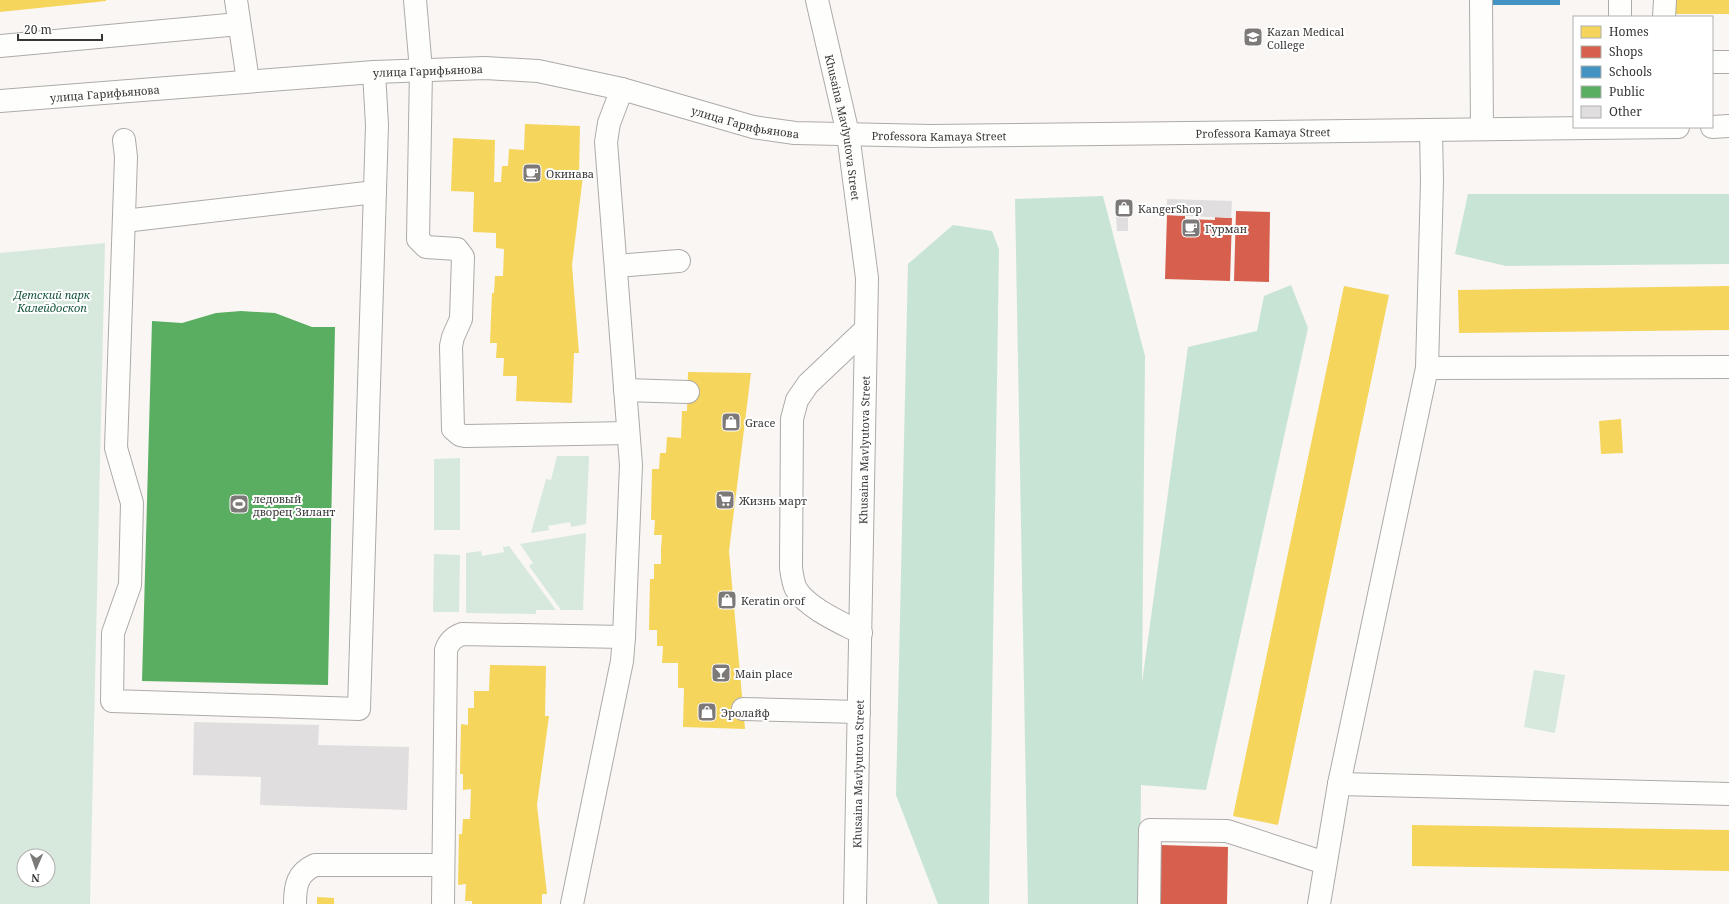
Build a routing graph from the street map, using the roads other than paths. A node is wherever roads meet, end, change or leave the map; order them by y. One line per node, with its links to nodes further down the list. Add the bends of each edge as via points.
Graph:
1 (236, 0): 9 (street)
2 (415, 0): 13 (street)
3 (817, 0): 23 (street, Khusaina Mavlyutova Street)
4 (1481, 0): 21 (street)
5 (1620, 0): 7 (street)
6 (1666, 0): 8 (street)
7 (1620, 16)
8 (1664, 16)
9 (239, 24): 10 (street); 15 (street)
10 (0, 46)
11 (1713, 62): 12 (street)
12 (1729, 62)
13 (421, 70): 14 (street, улица Гарифьянова); 16 (street, улица Гарифьянова, via 485,68 538,71); 34 (street, via 418,240 426,247 457,249 463,257 461,319 451,346 453,429 465,436)
14 (374, 72): 15 (street, улица Гарифьянова); 25 (street, via 377,125)
15 (248, 81): 17 (street, улица Гарифьянова)
16 (622, 89): 23 (street, улица Гарифьянова, via 753,127 796,133); 28 (street, via 607,135)
17 (0, 101)
18 (1569, 123): 21 (street, Professora Kamaya Street)
19 (1713, 126): 20 (street)
20 (1729, 126)
21 (1482, 129): 22 (street, Professora Kamaya Street)
22 (1431, 130): 23 (street, Professora Kamaya Street, via 931,136); 31 (street)
23 (848, 134): 29 (street, Khusaina Mavlyutova Street, via 867,278)
24 (124, 140): 26 (street)
25 (375, 192): 26 (street); 26 (street, via 359,709 112,701 113,633 130,585 132,503 116,448)
26 (124, 221)
27 (679, 261): 28 (street)
28 (616, 266): 32 (street)
29 (866, 329): 35 (street, Khusaina Mavlyutova Street); 35 (street, via 808,384 797,400 792,419 793,581 798,592 807,601)
30 (1729, 367): 31 (street)
31 (1427, 368): 39 (street)
32 (625, 390): 33 (street); 34 (street)
33 (688, 392)
34 (628, 433): 36 (street, via 631,472)
35 (861, 633): 38 (street, Khusaina Mavlyutova Street)
36 (624, 637): 42 (street, via 462,634 452,640 446,650); 45 (street, via 622,660)
37 (743, 709): 38 (street)
38 (859, 712): 46 (street, Khusaina Mavlyutova Street)
39 (1338, 784): 40 (street); 41 (street)
40 (1729, 794)
41 (1326, 863): 47 (street, via 1227,831 1150,830); 48 (street)
42 (443, 865): 43 (street, via 315,864 298,879); 44 (street)
43 (295, 904)
44 (443, 904)
45 (572, 904)
46 (855, 904)
47 (1149, 904)
48 (1319, 904)

